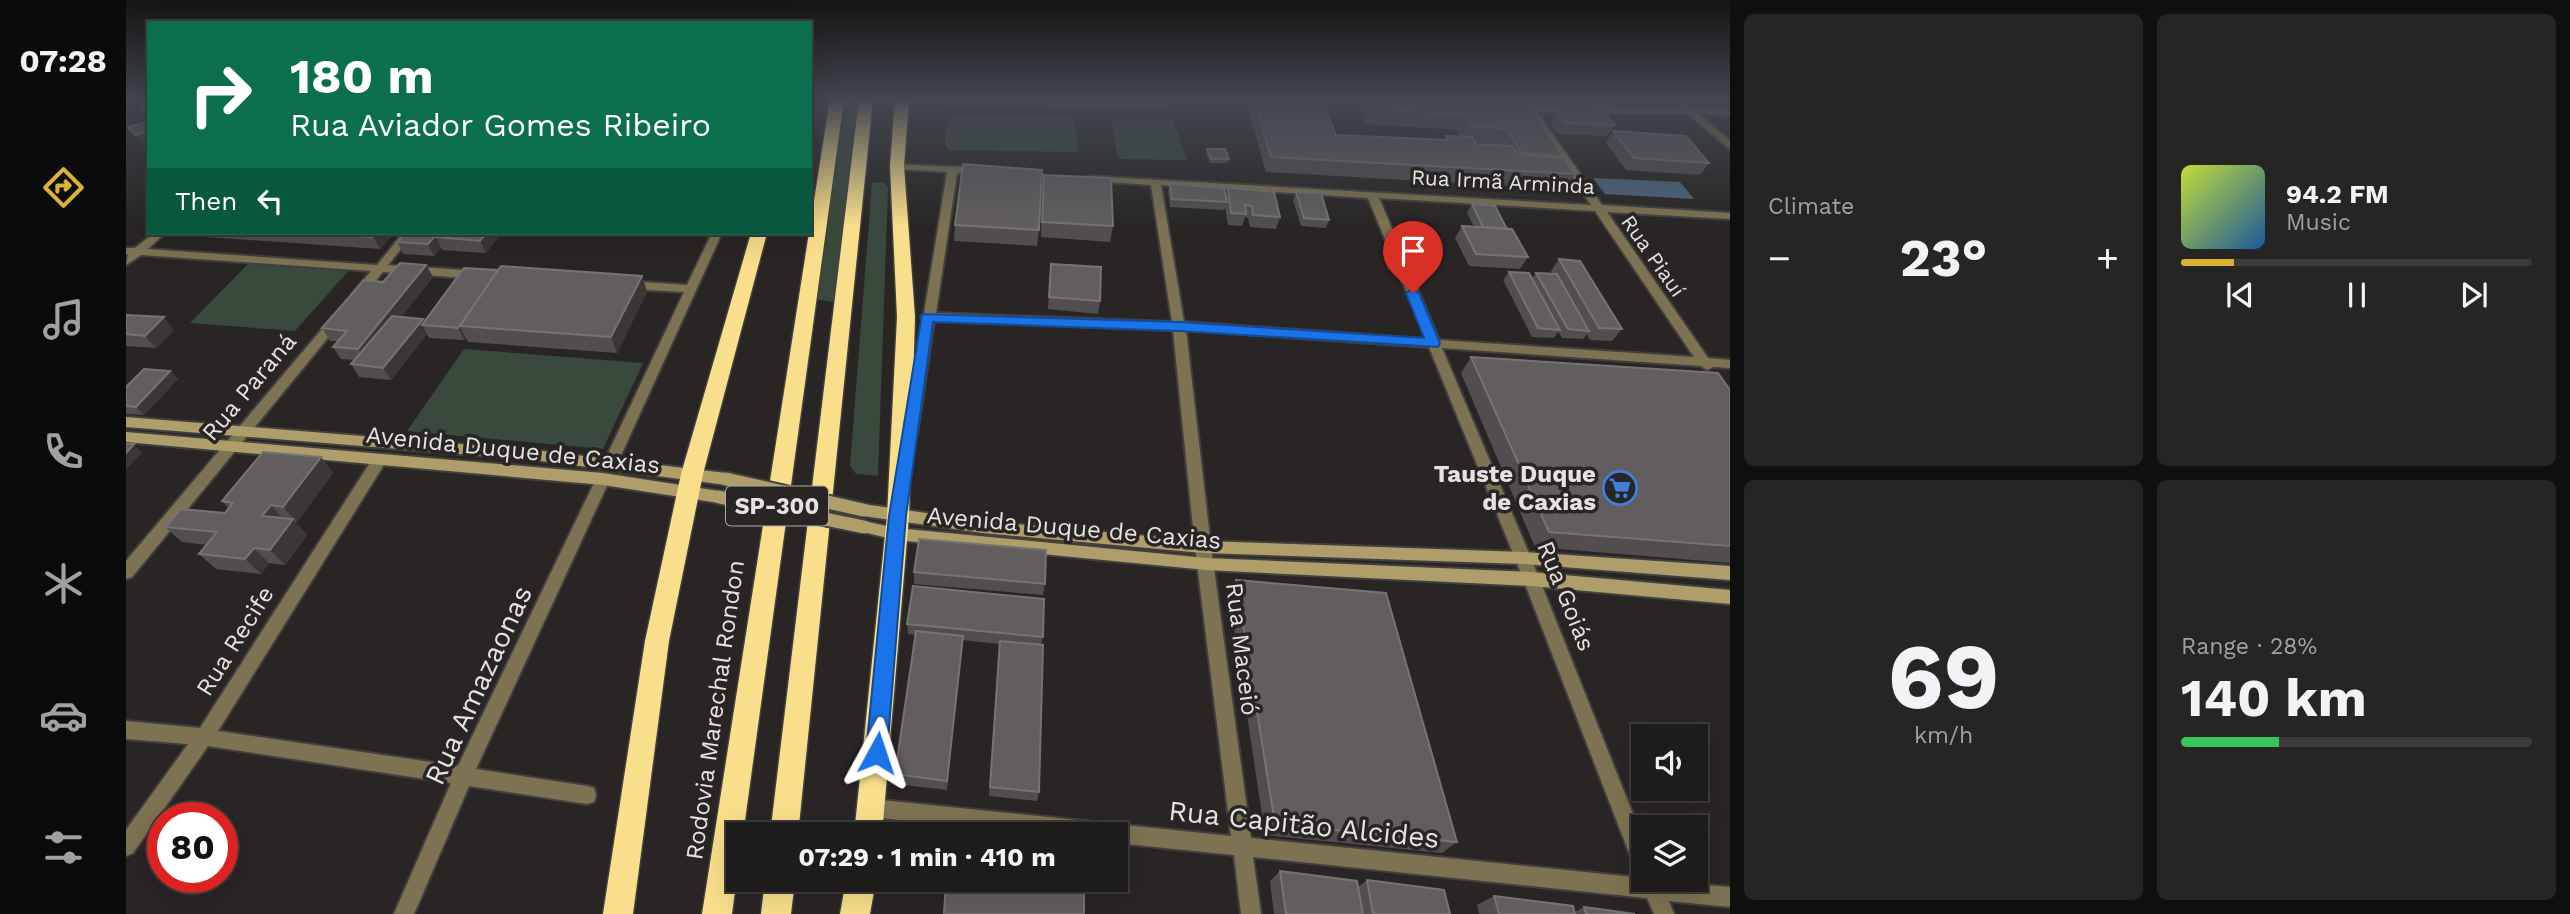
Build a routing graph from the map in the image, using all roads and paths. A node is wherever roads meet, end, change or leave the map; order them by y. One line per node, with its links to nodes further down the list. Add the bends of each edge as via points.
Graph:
1 (831, 142): 61 (highway, Rodovia Marechal Rondon / SP-300)
2 (861, 142): 49 (highway, SP-300)
3 (899, 142): 5 (highway)
4 (1553, 142): 11 (street, Rua Piauí)
5 (897, 166): 6 (street); 37 (highway, via 906,317)
6 (953, 169): 7 (street); 24 (street)
7 (994, 172)
8 (1075, 177): 9 (street, Rua Irmã Arminda)
9 (1156, 183): 10 (street, Rua Irmã Arminda); 25 (street, Rua Maceió)
10 (1372, 194): 11 (street, Rua Irmã Arminda); 26 (street, Rua Goiás)
11 (1596, 207): 12 (street, Rua Irmã Arminda); 27 (street, Rua Piauí)
12 (1730, 216)
13 (158, 235): 18 (street)
14 (407, 235): 20 (street, Rua Paraná)
15 (716, 235): 23 (street, Rua Amazaonas)
16 (758, 235): 36 (highway)
17 (126, 251): 18 (street)
18 (139, 251): 19 (street); 20 (street)
19 (126, 262)
20 (379, 268): 21 (street); 31 (street, Rua Paraná)
21 (487, 275)
22 (609, 283): 23 (street)
23 (690, 289): 35 (street, Rua Amazaonas)
24 (927, 317): 25 (street); 37 (street)
25 (1179, 326): 26 (street); 38 (street, Rua Maceió)
26 (1433, 343): 27 (street); 39 (street, Rua Goiás)
27 (1704, 362): 28 (street); 29 (street, Rua Piauí)
28 (1730, 364)
29 (1717, 381)
30 (126, 422): 31 (main road, Avenida Duque de Caxias)
31 (242, 430): 33 (street, Rua Paraná); 35 (main road, Avenida Duque de Caxias)
32 (126, 437): 33 (main road, Avenida Duque de Caxias)
33 (229, 446): 34 (main road, Avenida Duque de Caxias); 40 (street, Rua Paraná)
34 (380, 459): 35 (main road, Avenida Duque de Caxias); 45 (street, Rua Recife)
35 (607, 471): 36 (main road, Avenida Duque de Caxias); 46 (street, Rua Amazaonas)
36 (690, 483): 37 (main road, Avenida Duque de Caxias, bridge, via 719,497 864,527); 37 (main road, Avenida Duque de Caxias, bridge, via 726,479 863,510); 60 (highway, via 657,641)
37 (897, 525): 38 (main road, Avenida Duque de Caxias); 48 (highway)
38 (1204, 555): 39 (main road, Avenida Duque de Caxias); 42 (main road, Avenida Duque de Caxias); 52 (street, Rua Maceió)
39 (1523, 558): 41 (main road, Avenida Duque de Caxias); 42 (street, Rua Goiás)
40 (126, 572)
41 (1730, 573)
42 (1531, 579): 43 (main road, Avenida Duque de Caxias); 50 (street, Rua Goiás)
43 (1730, 597)
44 (126, 730): 45 (street)
45 (204, 737): 46 (street); 51 (street, Rua Recife)
46 (464, 775): 47 (street); 59 (street, Rua Amazaonas)
47 (587, 795)
48 (870, 821): 52 (street, Rua Capitão Alcides)
49 (785, 822)
50 (1631, 833)
51 (126, 846)
52 (1243, 846): 53 (street, Rua Capitão Alcides); 64 (street, Rua Maceió)
53 (1631, 882)
54 (779, 892): 62 (highway)
55 (859, 892): 63 (highway)
56 (1654, 892): 65 (street)
57 (1700, 892): 58 (street, Rua Capitão Alcides)
58 (1730, 897)
59 (404, 914)
60 (618, 914)
61 (717, 914)
62 (776, 914)
63 (855, 914)
64 (1251, 914)
65 (1664, 914)

